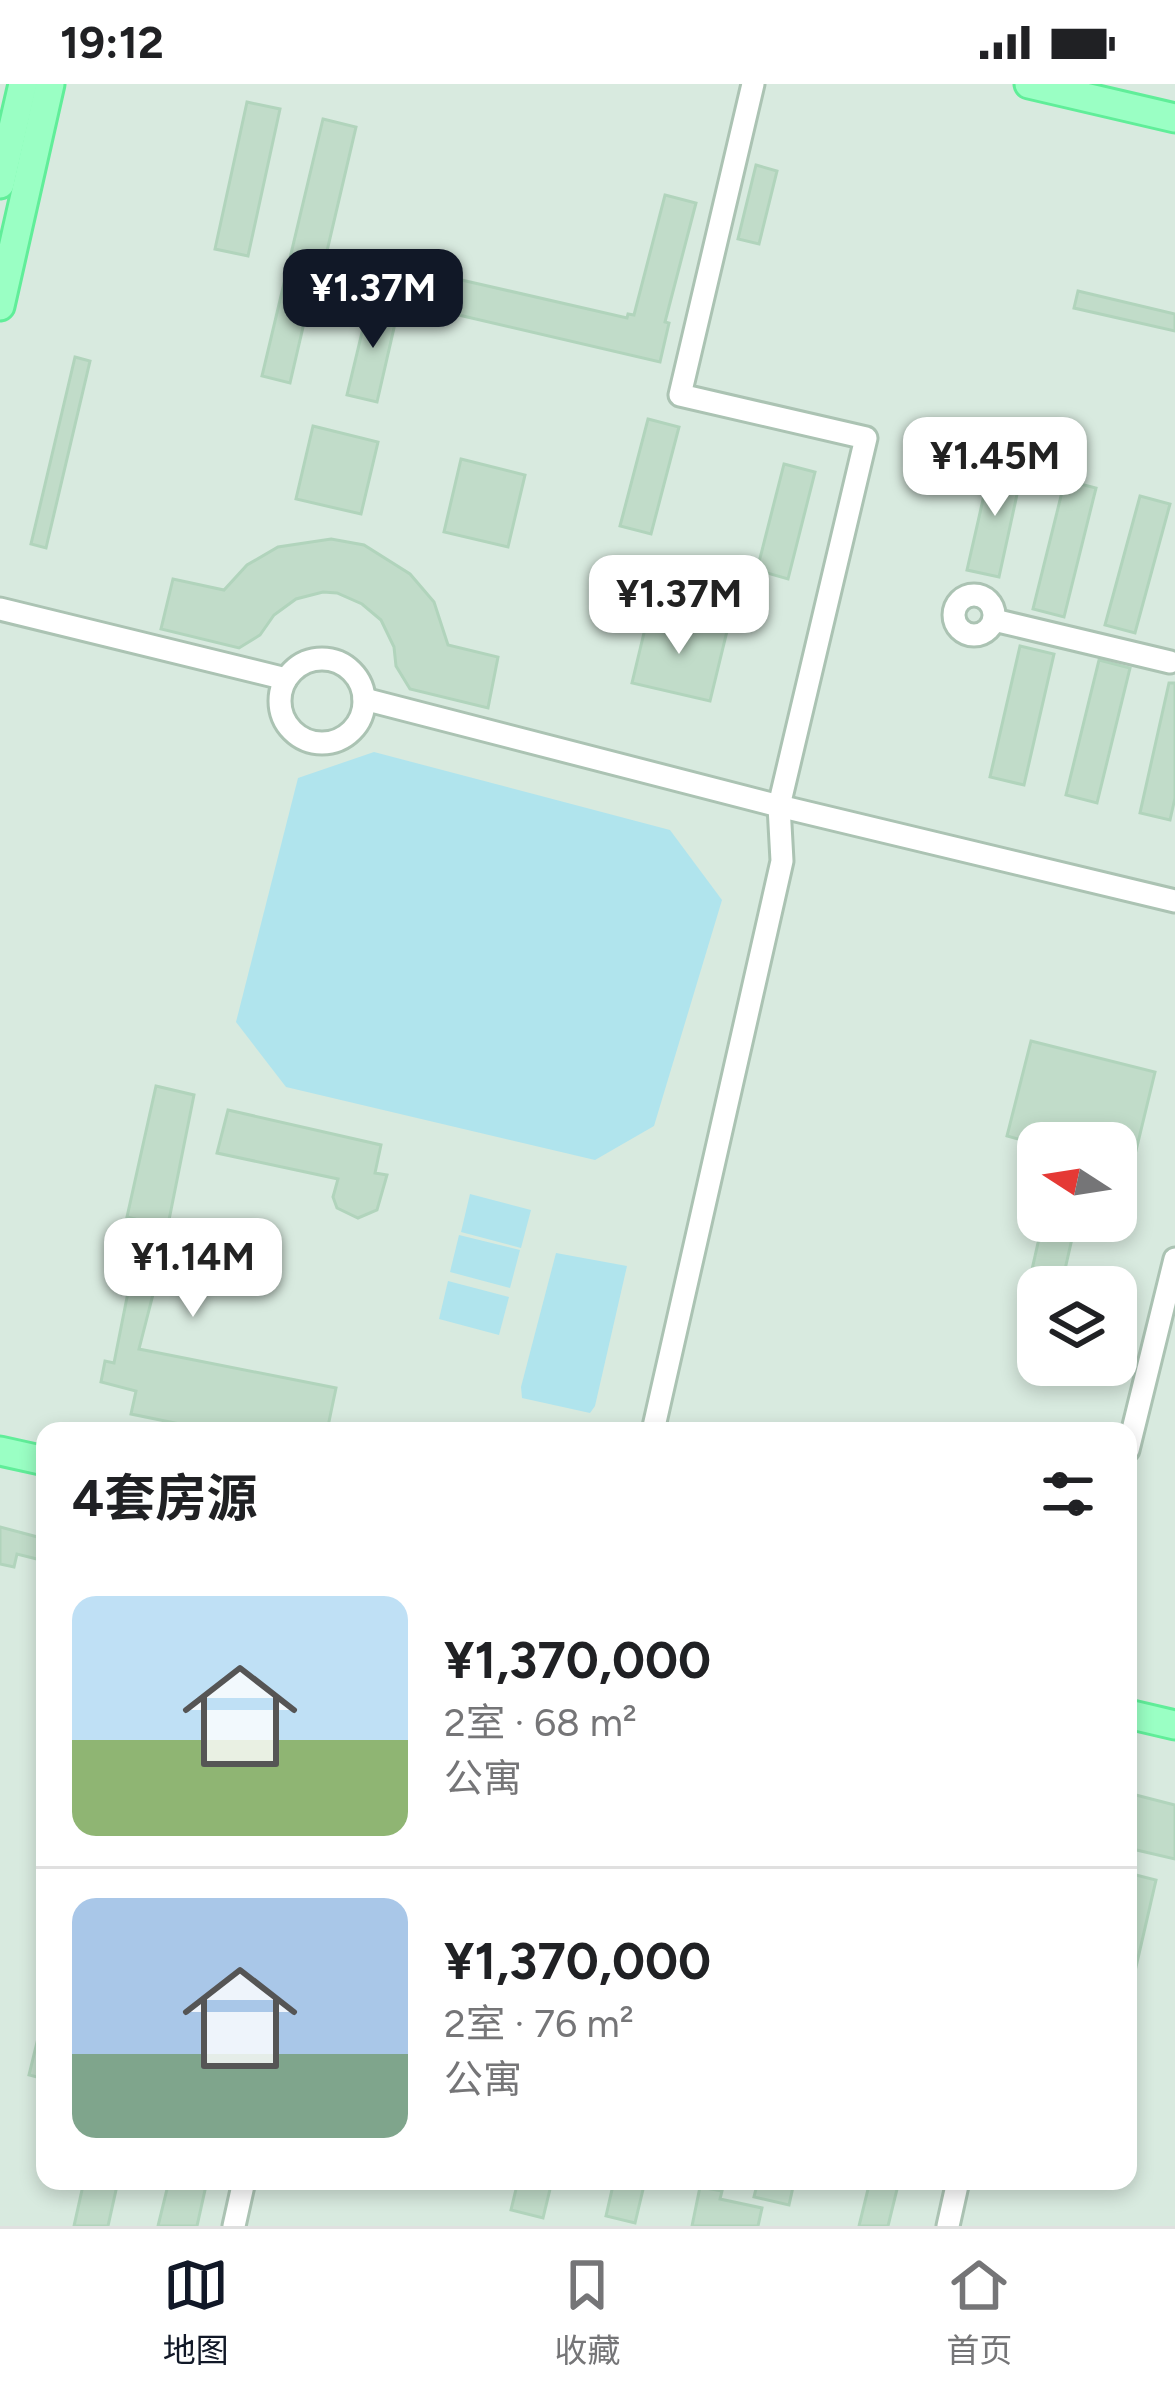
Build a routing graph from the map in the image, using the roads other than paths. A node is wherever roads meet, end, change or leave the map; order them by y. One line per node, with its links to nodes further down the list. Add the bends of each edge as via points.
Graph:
1 (23, 84): 6 (main road)
2 (50, 84): 7 (main road)
3 (753, 84): 13 (street, via 680,394 866,438)
4 (1029, 84): 5 (main road)
5 (1175, 118)
6 (0, 184)
7 (0, 306)
8 (0, 609): 11 (street)
9 (994, 620): 10 (street)
10 (1170, 662)
11 (286, 680): 12 (street, via 300,664 332,659 358,678); 12 (street, via 285,723 312,742 344,737)
12 (364, 699): 13 (street)
13 (779, 806): 14 (street); 16 (street, via 782,861)
14 (1175, 901)
15 (1175, 1259): 17 (street)
16 (655, 1422)
17 (1135, 1422)
18 (0, 1450): 19 (main road)
19 (36, 1459)
20 (1137, 1716): 21 (main road)
21 (1175, 1725)
22 (242, 2190): 24 (street)
23 (956, 2190): 25 (street)
24 (233, 2226)
25 (948, 2226)

